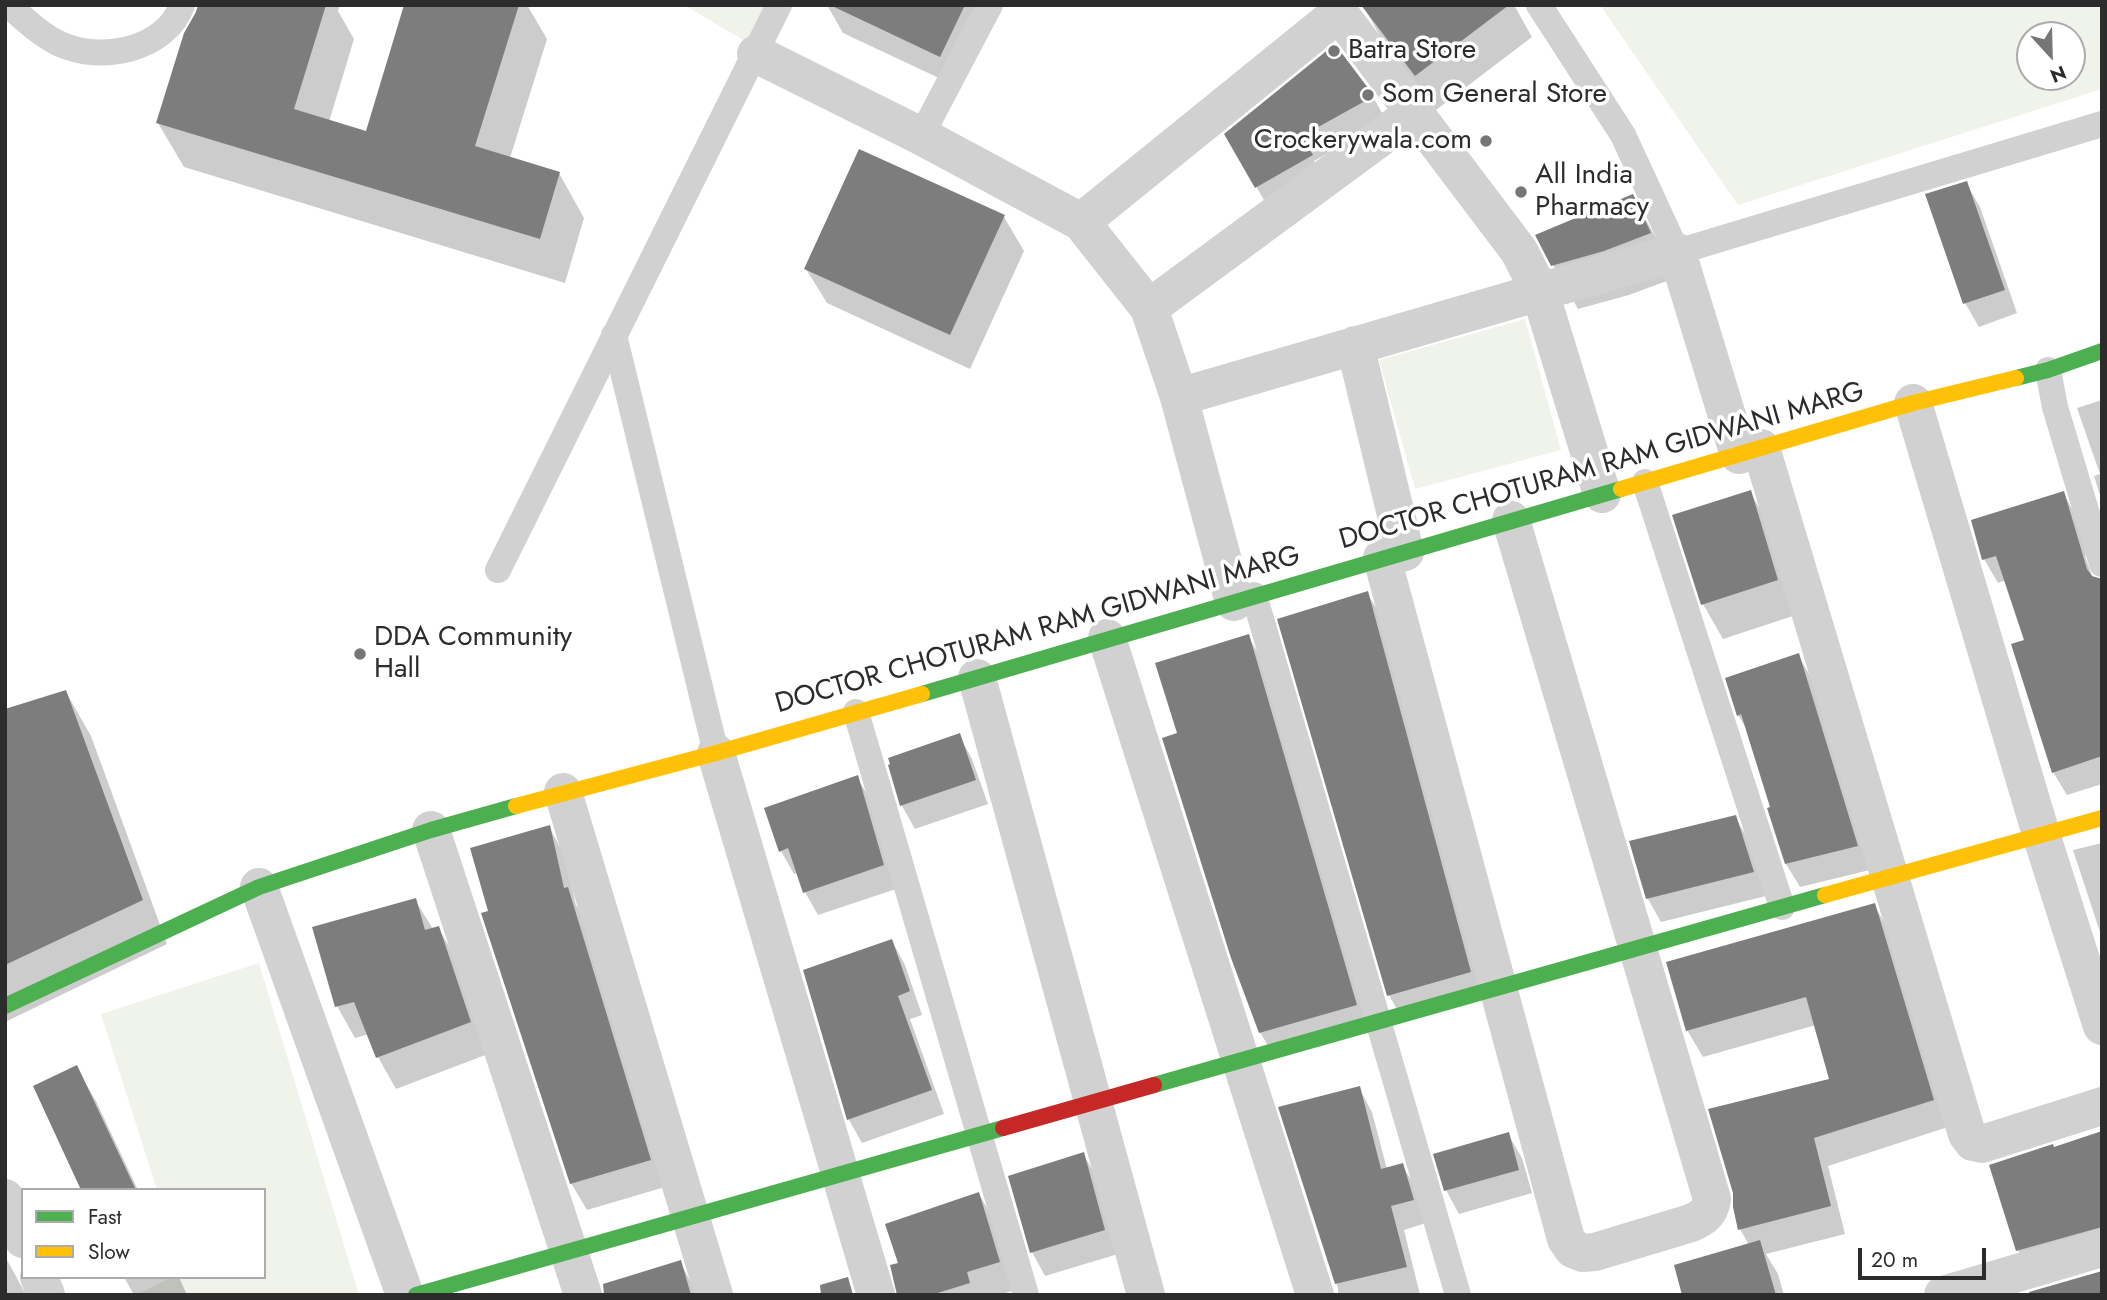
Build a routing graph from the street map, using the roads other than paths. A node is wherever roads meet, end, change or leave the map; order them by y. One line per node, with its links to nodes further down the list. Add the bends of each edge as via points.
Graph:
1 (8, 5): 2 (lane, via 61,44 82,51 110,52 128,49 166,31)
2 (182, 5)
3 (779, 5): 6 (lane)
4 (990, 5): 9 (lane)
5 (1539, 5): 11 (lane, via 1623,135)
6 (755, 54): 9 (street); 14 (lane)
7 (1415, 112): 10 (street, via 1339,13); 12 (street, via 1519,251); 13 (street)
8 (2102, 124): 11 (lane)
9 (921, 136): 10 (street)
10 (1081, 222): 13 (street)
11 (1677, 252): 12 (street); 20 (street)
12 (1540, 292): 15 (street); 22 (street)
13 (1149, 308): 18 (street)
14 (614, 335): 26 (lane); 31 (lane)
15 (1355, 345): 18 (street); 24 (street)
16 (2102, 351): 17 (street, DOCTOR CHOTURAM RAM GIDWANI MARG)
17 (2048, 370): 19 (street, DOCTOR CHOTURAM RAM GIDWANI MARG); 25 (lane)
18 (1179, 397): 27 (street)
19 (1913, 403): 20 (street, DOCTOR CHOTURAM RAM GIDWANI MARG); 35 (street)
20 (1750, 451): 21 (street, DOCTOR CHOTURAM RAM GIDWANI MARG); 36 (street)
21 (1645, 482): 22 (street, DOCTOR CHOTURAM RAM GIDWANI MARG); 38 (lane)
22 (1602, 494): 23 (street, DOCTOR CHOTURAM RAM GIDWANI MARG)
23 (1511, 520): 24 (street, DOCTOR CHOTURAM RAM GIDWANI MARG); 39 (street)
24 (1394, 555): 27 (street, DOCTOR CHOTURAM RAM GIDWANI MARG); 40 (street)
25 (2102, 564)
26 (498, 570)
27 (1244, 599): 28 (street, DOCTOR CHOTURAM RAM GIDWANI MARG); 42 (lane)
28 (1107, 638): 29 (street, DOCTOR CHOTURAM RAM GIDWANI MARG); 44 (street)
29 (977, 678): 30 (street, DOCTOR CHOTURAM RAM GIDWANI MARG); 45 (street)
30 (856, 712): 31 (street, DOCTOR CHOTURAM RAM GIDWANI MARG); 47 (lane)
31 (716, 753): 32 (street, DOCTOR CHOTURAM RAM GIDWANI MARG); 48 (street)
32 (563, 792): 34 (street, DOCTOR CHOTURAM RAM GIDWANI MARG); 50 (street)
33 (2102, 818): 35 (street)
34 (431, 830): 37 (street, DOCTOR CHOTURAM RAM GIDWANI MARG); 53 (street)
35 (2041, 834): 36 (street); 43 (street)
36 (1890, 876): 38 (street); 46 (street, via 1973,1142 1990,1142)
37 (259, 887): 41 (street, DOCTOR CHOTURAM RAM GIDWANI MARG); 54 (street)
38 (1782, 907): 39 (street)
39 (1638, 948): 40 (street); 40 (street, via 1712,1199 1711,1210 1692,1223 1595,1252 1573,1249 1566,1239)
40 (1498, 988): 42 (street)
41 (5, 1006)
42 (1379, 1021): 44 (street); 62 (lane)
43 (2102, 1026)
44 (1240, 1060): 45 (street); 61 (street)
45 (1093, 1103): 47 (street); 60 (street)
46 (2102, 1106)
47 (980, 1135): 48 (street); 59 (lane)
48 (840, 1174): 50 (street); 58 (street)
49 (5, 1198): 51 (street)
50 (690, 1217): 53 (street); 57 (street)
51 (21, 1234)
52 (2102, 1248): 63 (street)
53 (568, 1251): 55 (street); 56 (street)
54 (405, 1295)
55 (416, 1295)
56 (583, 1295)
57 (714, 1295)
58 (876, 1295)
59 (1026, 1295)
60 (1146, 1295)
61 (1315, 1295)
62 (1458, 1295)
63 (1943, 1295)

